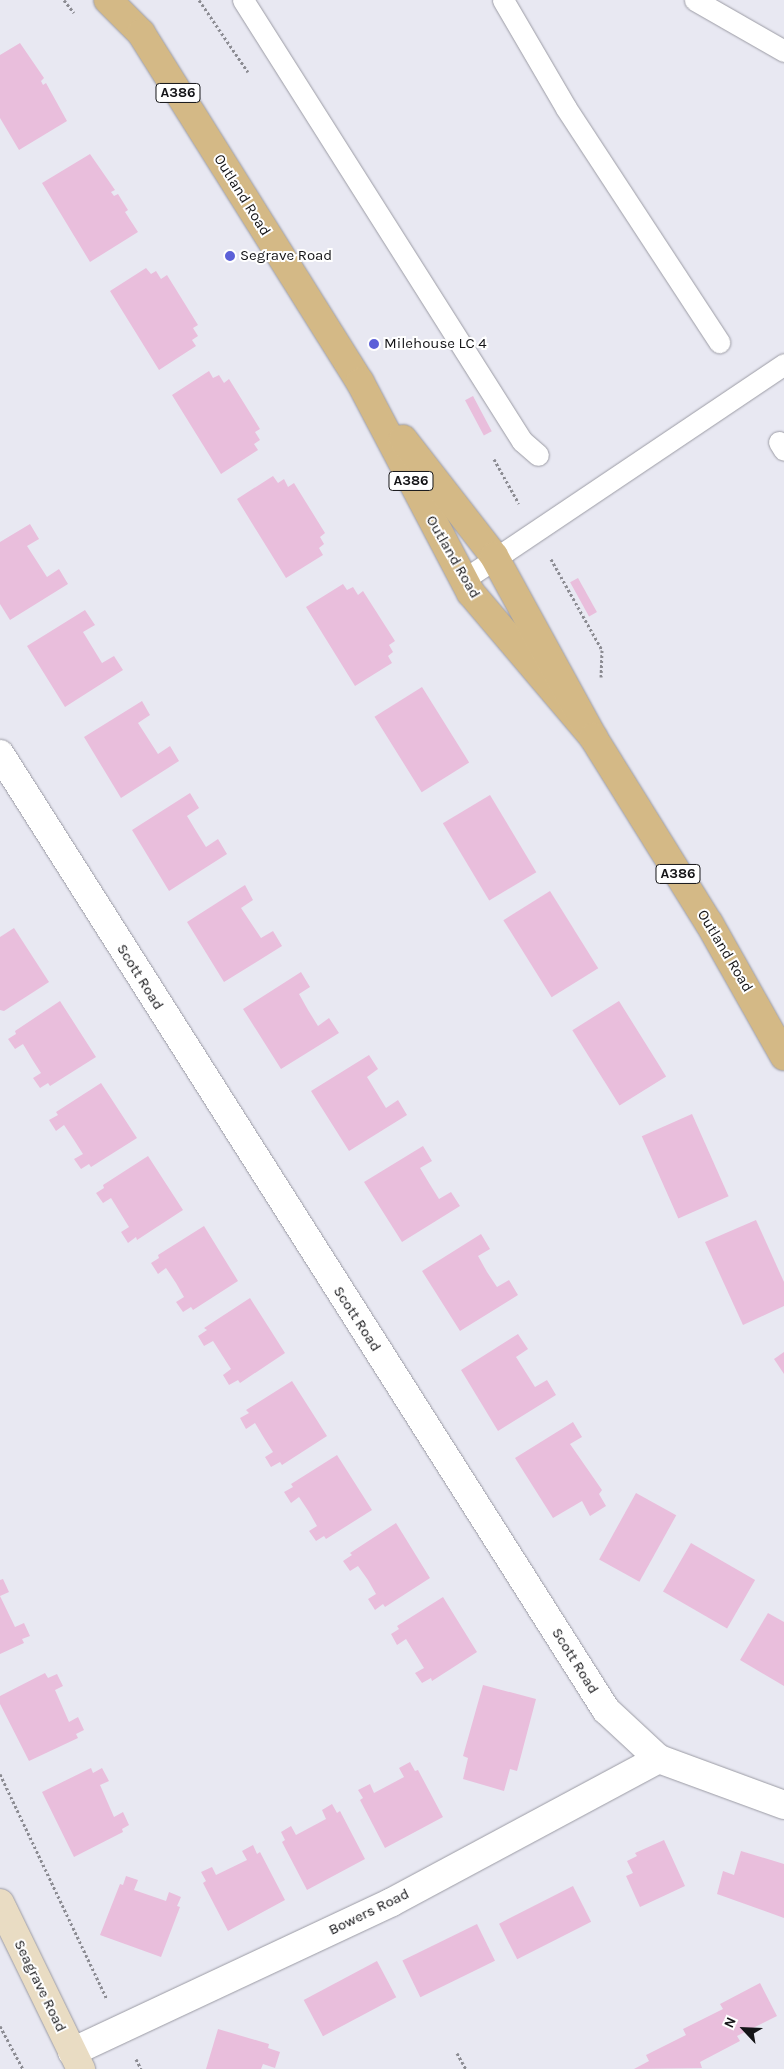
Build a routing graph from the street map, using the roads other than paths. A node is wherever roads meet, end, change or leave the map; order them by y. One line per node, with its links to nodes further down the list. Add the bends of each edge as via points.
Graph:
1 (108, 0): 6 (main road, Outland Road / A386)
2 (131, 0): 6 (main road, Outland Road / A386)
3 (243, 0): 11 (lane, via 522,441)
4 (504, 0): 8 (lane, via 566,108)
5 (695, 0): 7 (lane)
6 (141, 33): 10 (main road, Outland Road / A386)
7 (784, 51)
8 (720, 342)
9 (784, 364): 12 (lane)
10 (360, 382): 12 (main road, Outland Road / A386); 13 (main road, Outland Road / A386)
11 (538, 456)
12 (494, 556): 13 (lane); 14 (main road, Outland Road / A386)
13 (463, 580): 14 (main road, Outland Road / A386)
14 (593, 737): 16 (main road, Outland Road / A386)
15 (0, 754): 19 (street, Scott Road, via 606,1710)
16 (761, 1012): 17 (main road, Outland Road / A386); 18 (main road, Outland Road / A386)
17 (784, 1041)
18 (784, 1056)
19 (659, 1759): 20 (street, Scott Road); 22 (street, Bowers Road, via 392,1902 121,2028)
20 (784, 1805)
21 (0, 1903): 22 (street, Seagrave Road)
22 (76, 2060)

